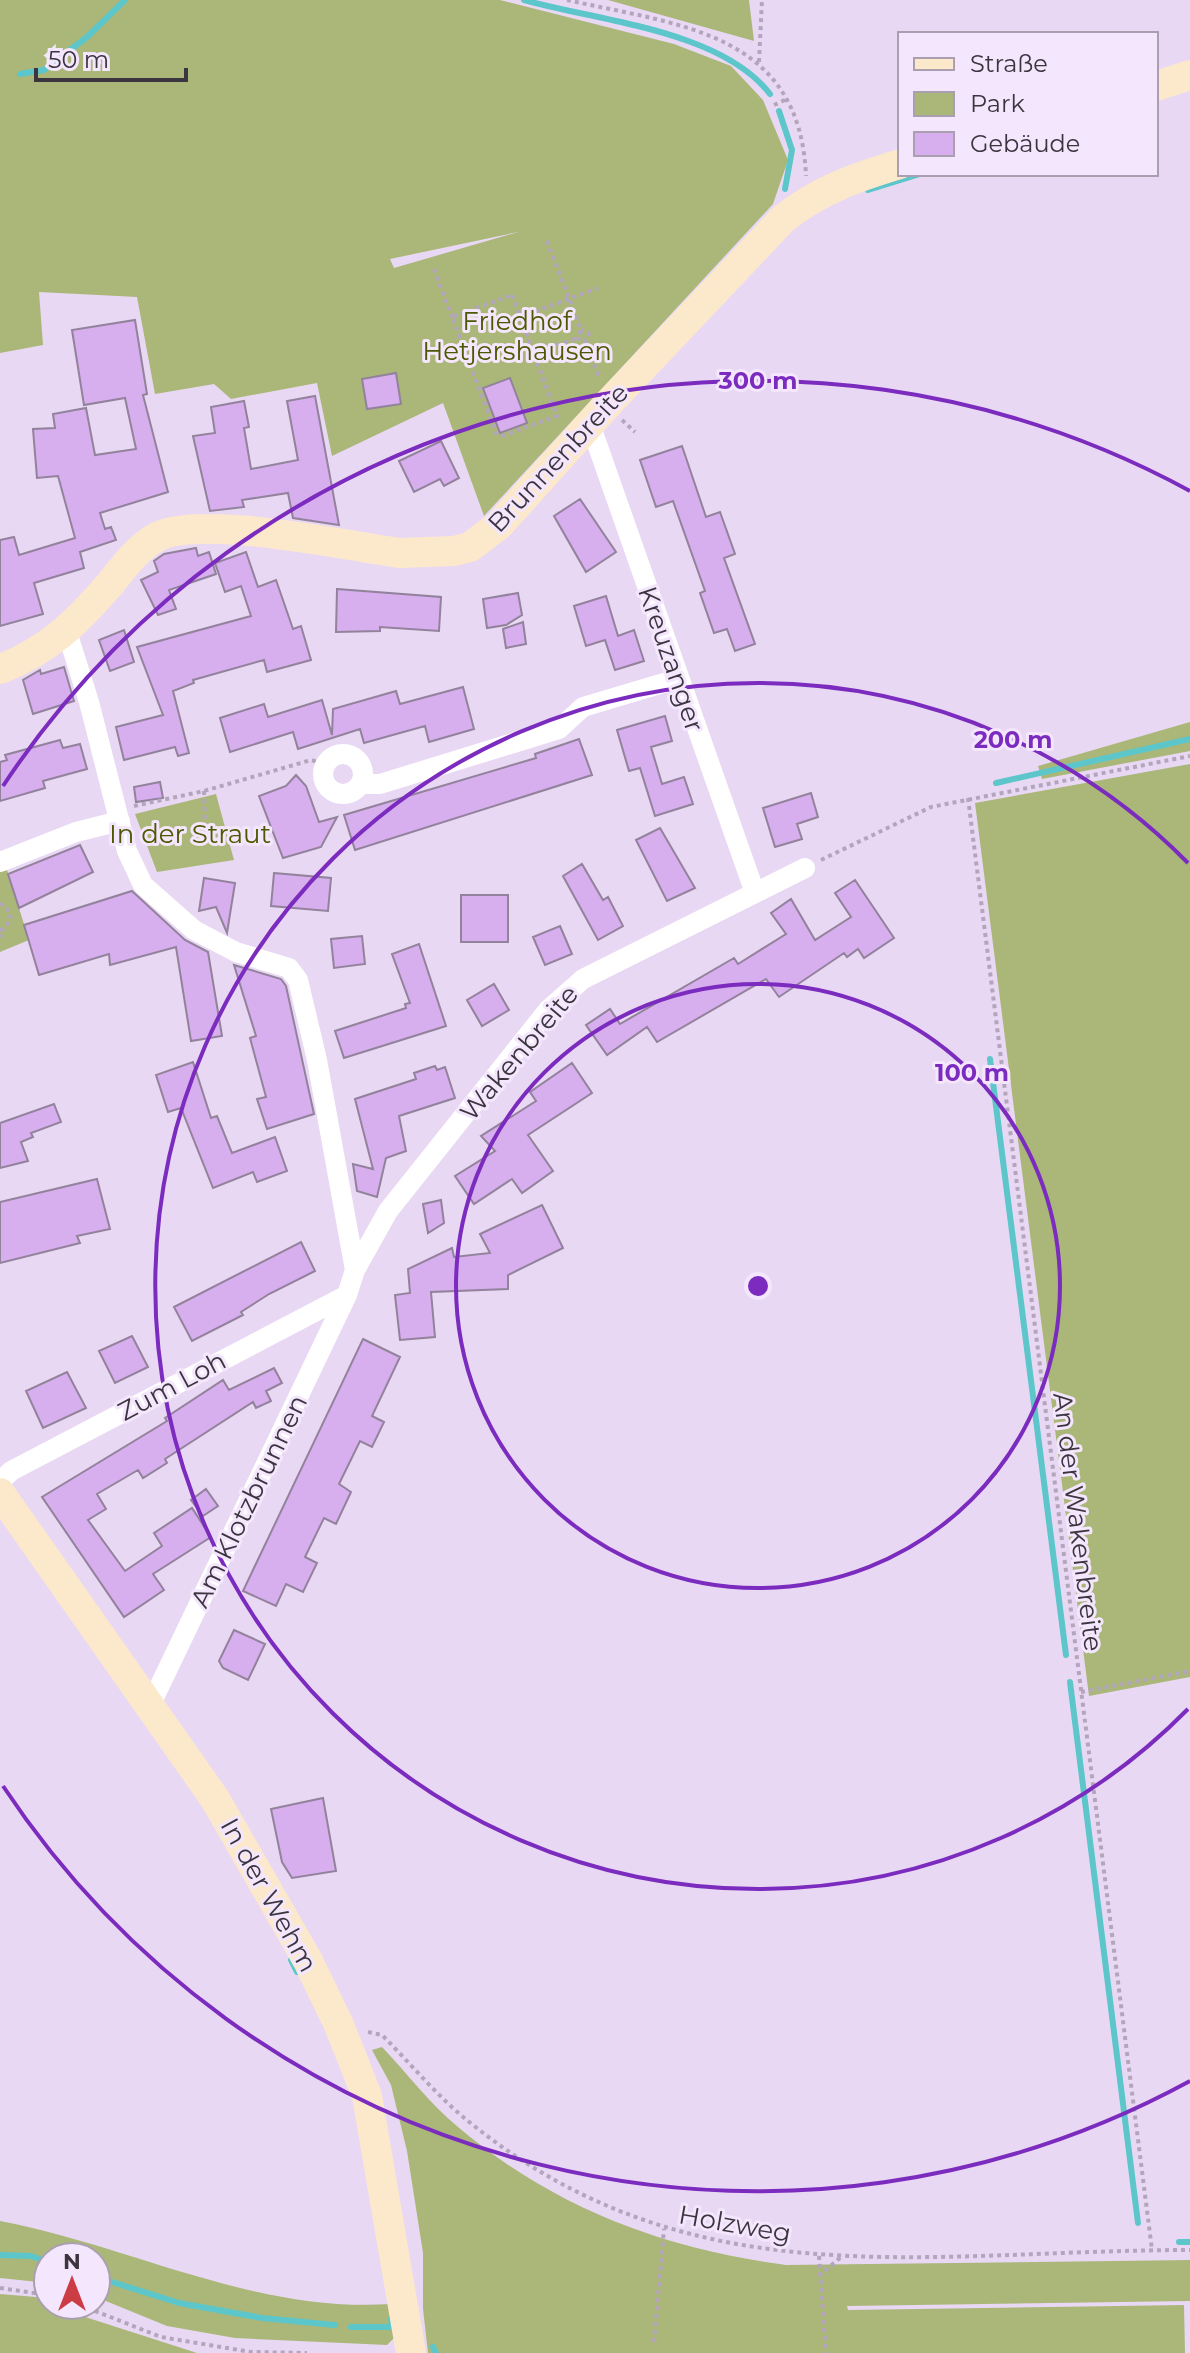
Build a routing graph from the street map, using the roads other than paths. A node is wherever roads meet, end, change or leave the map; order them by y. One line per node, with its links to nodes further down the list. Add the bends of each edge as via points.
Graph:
1 (1190, 75): 2 (street)
2 (1158, 85)
3 (898, 165): 4 (street, Brunnenbreite, via 838,184 783,219)
4 (590, 424): 5 (street, Brunnenbreite, via 499,525 470,547 400,553 210,529 173,531 149,542); 7 (street, Kreuzanger)
5 (67, 632): 6 (street, Brunnenbreite); 9 (street)
6 (0, 669)
7 (677, 679): 8 (street, via 583,707 559,729 380,784); 12 (street, Kreuzanger)
8 (361, 784): 8 (street, via 344,795 333,792 323,775 325,764 343,754 353,756 364,774)
9 (118, 816): 10 (street); 13 (street, via 132,869 173,914 212,941 295,972 309,1021)
10 (0, 862)
11 (805, 868): 12 (street, Wakenbreite)
12 (755, 893): 13 (street, Wakenbreite, via 583,979 548,1010 388,1211)
13 (355, 1270): 14 (street, Wakenbreite)
14 (347, 1295): 15 (street, Zum Loh, via 25,1463); 17 (street, Am Klotzbrunnen)
15 (0, 1482)
16 (0, 1493): 17 (street, In der Wehm)
17 (150, 1706): 18 (street, In der Wehm, via 263,1879 339,2025 367,2096)
18 (411, 2353)

